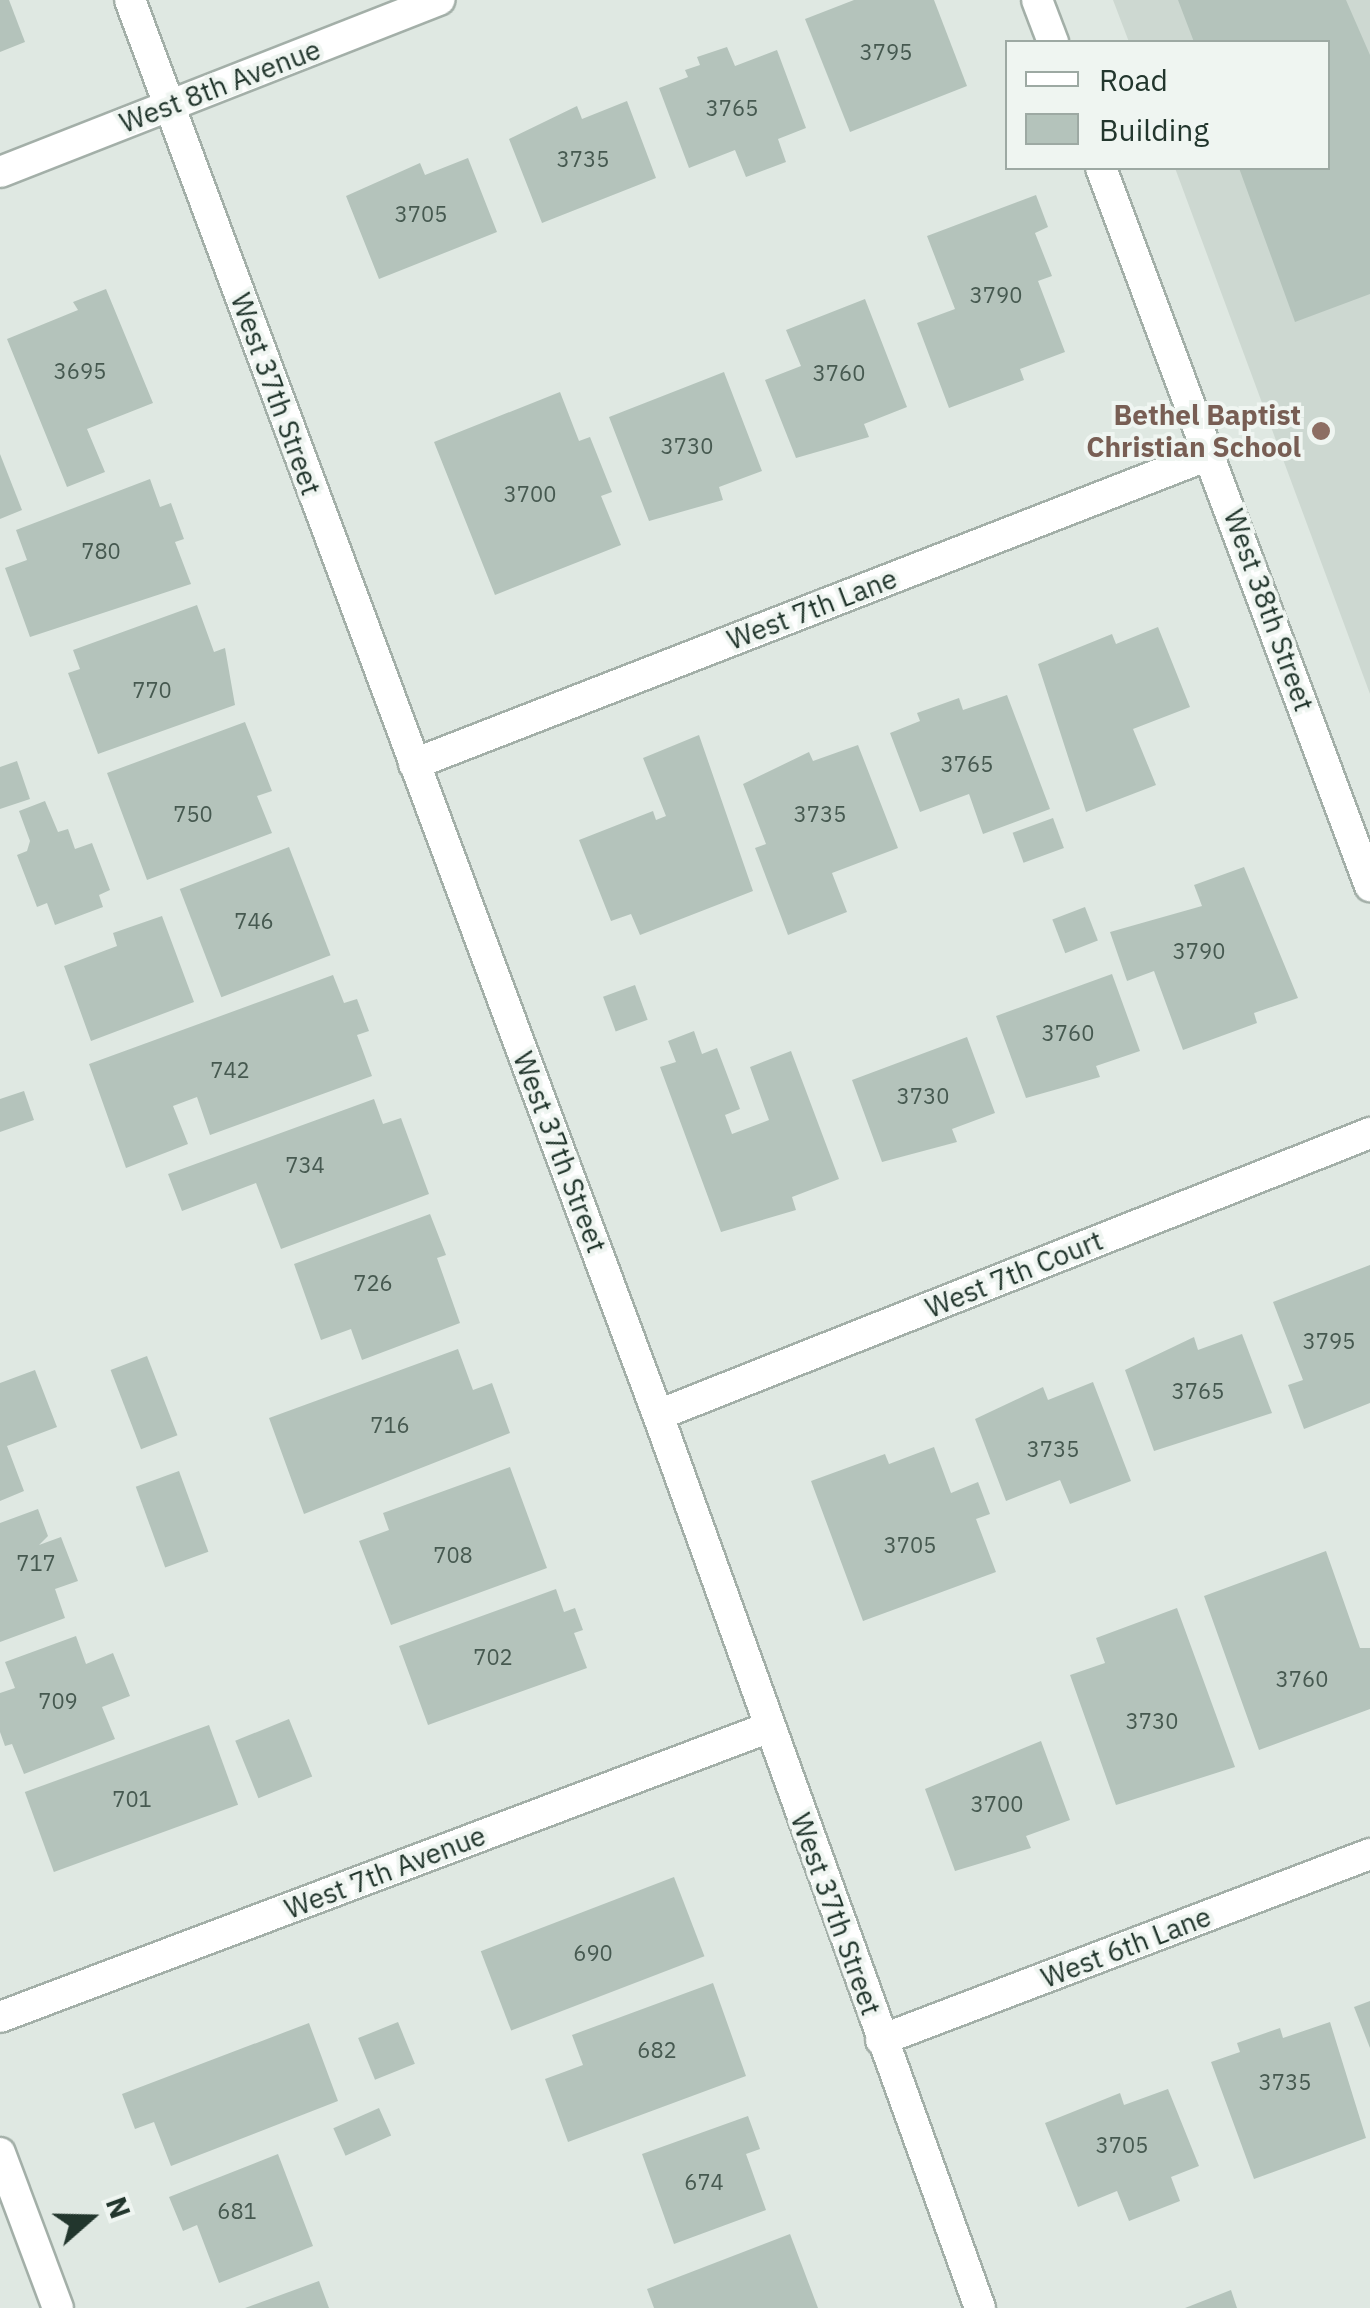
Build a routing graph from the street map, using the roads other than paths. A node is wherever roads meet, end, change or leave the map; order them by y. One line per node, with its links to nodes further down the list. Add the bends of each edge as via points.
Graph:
1 (130, 0): 5 (street, West 37th Street)
2 (440, 0): 5 (street, West 8th Avenue)
3 (1037, 0): 4 (street)
4 (1053, 40)
5 (168, 106): 7 (street, West 8th Avenue); 9 (street, West 37th Street)
6 (1102, 170): 8 (street, West 38th Street)
7 (0, 172)
8 (1211, 454): 9 (street, West 7th Lane); 10 (street, West 38th Street)
9 (414, 764): 12 (street, West 37th Street)
10 (1370, 886)
11 (1370, 1132): 12 (street, West 7th Court)
12 (658, 1415): 13 (street, West 37th Street)
13 (770, 1727): 15 (street, West 7th Avenue); 16 (street, West 37th Street)
14 (1370, 1854): 16 (street, West 6th Lane)
15 (0, 2017)
16 (882, 2040): 19 (street, West 37th Street)
17 (0, 2153): 18 (street)
18 (58, 2308)
19 (980, 2308)

